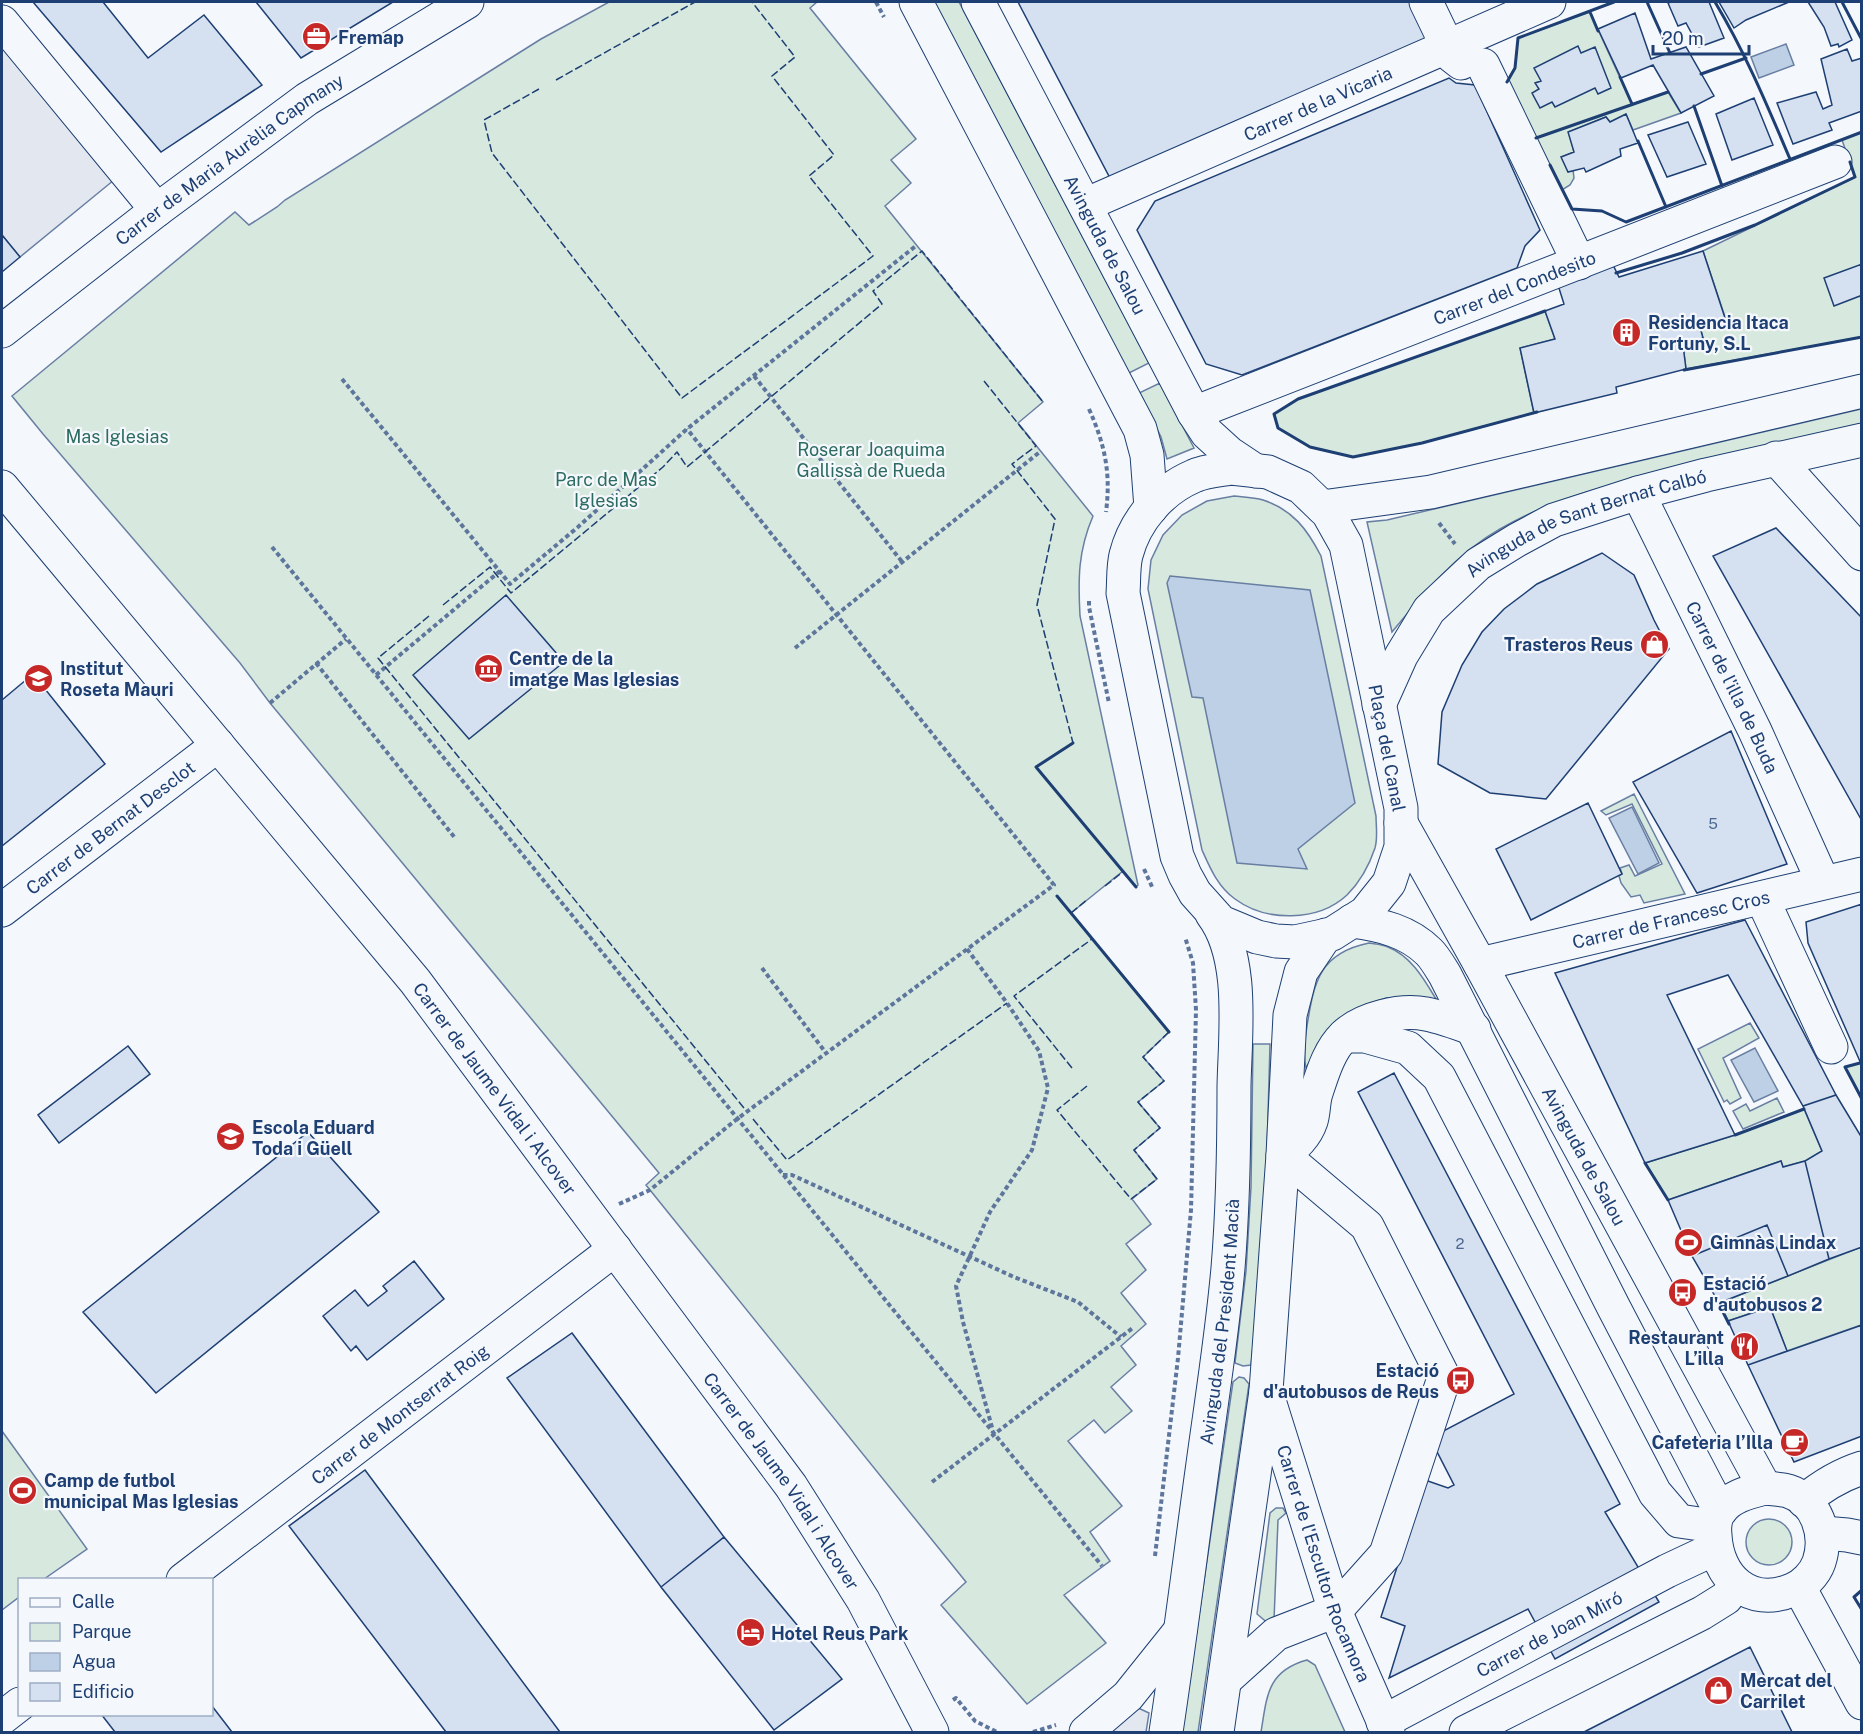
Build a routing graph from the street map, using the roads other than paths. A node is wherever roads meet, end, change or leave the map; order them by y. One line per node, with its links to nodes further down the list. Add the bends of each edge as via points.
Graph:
1 (464, 2): 12 (street, Carrer de Maria Aurèlia Capmany, via 307,99)
2 (916, 2): 23 (street, via 1140,429 1147,455)
3 (978, 2): 11 (street, Avinguda de Salou)
4 (1426, 2): 8 (street)
5 (1550, 2): 6 (street, Carrer de la Vicaria)
6 (1484, 14): 8 (street, Carrer de la Vicaria); 9 (street, via 1497,39)
7 (2, 22): 12 (street)
8 (1448, 46): 9 (street, via 1461,63); 11 (street, Carrer de la Vicaria)
9 (1484, 65): 13 (street)
10 (1835, 162): 13 (street, Carrer del Condesito)
11 (1085, 205): 16 (street, Avinguda de Salou)
12 (158, 210): 14 (street, Carrer de Maria Aurèlia Capmany)
13 (1579, 263): 16 (street, Carrer del Condesito)
14 (2, 331)
15 (1862, 391): 22 (street, via 1527,471 1418,494)
16 (1194, 413): 19 (street, Avinguda de Salou, via 1207,433)
17 (1862, 440): 18 (street, Avinguda de Sant Bernat Calbó)
18 (1776, 458): 21 (street, Avinguda de Sant Bernat Calbó); 24 (street)
19 (1256, 471): 22 (street, Plaça del Canal, via 1302,487); 23 (street, Plaça del Canal, via 1231,468 1195,476 1163,494)
20 (2, 487): 26 (street, Carrer de Jaume Vidal i Alcover)
21 (1638, 493): 25 (street, Avinguda de Sant Bernat Calbó, via 1554,520 1473,568 1429,610 1401,656); 29 (street, Carrer de l'illa de Buda, via 1755,731)
22 (1322, 507): 25 (street, Plaça del Canal, via 1346,545)
23 (1151, 508): 32 (street, Plaça del Canal, via 1139,522 1126,556 1123,593 1178,856 1195,893)
24 (1862, 554)
25 (1379, 705): 27 (street, Plaça del Canal)
26 (218, 745): 31 (street, Carrer de Bernat Desclot); 39 (street, Carrer de Jaume Vidal i Alcover, via 415,981)
27 (1401, 823): 33 (street, Plaça del Canal, via 1401,847 1389,883 1365,913); 34 (street, Avinguda de Salou)
28 (1862, 874): 29 (street, Carrer de Francesc Cros)
29 (1823, 882): 30 (street, Carrer de Francesc Cros)
30 (1762, 898): 34 (street, Carrer de Francesc Cros); 37 (street)
31 (2, 909)
32 (1212, 914): 33 (street, Plaça del Canal, via 1237,930 1276,941 1295,942); 51 (street, Avinguda del President Macià, via 1222,926 1234,973 1233,1179 1228,1269)
33 (1339, 928): 35 (street, via 1378,924 1397,930 1429,952); 38 (street, via 1301,972 1290,1015)
34 (1480, 964): 42 (street, Avinguda de Salou)
35 (1474, 1029): 36 (street, via 1423,1014 1389,1014 1363,1023); 44 (street, via 1614,1308)
36 (1344, 1036): 38 (street, via 1322,1076 1311,1121 1299,1142); 44 (street, via 1365,1036 1408,1048 1439,1077 1655,1493 1679,1521)
37 (1831, 1047)
38 (1283, 1155): 40 (street); 50 (street, via 1367,1226 1444,1378 1386,1554)
39 (615, 1249): 47 (street, Carrer de Montserrat Roig); 58 (street, Carrer de Jaume Vidal i Alcover, via 796,1495 863,1600)
40 (1266, 1391): 50 (street, Carrer de l'Escultor Rocamora); 54 (street)
41 (1862, 1468): 43 (street, via 1830,1482)
42 (1765, 1488): 43 (street, via 1789,1491); 44 (street, via 1730,1502)
43 (1804, 1501): 45 (street, via 1817,1516)
44 (1717, 1528): 48 (street, via 1723,1570); 59 (street, Carrer de Joan Miró, via 1667,1571)
45 (1823, 1533): 46 (street); 49 (street, via 1823,1552 1816,1569)
46 (1862, 1538)
47 (186, 1578)
48 (1736, 1584): 49 (street, via 1766,1596); 63 (street, via 1726,1598 1702,1613)
49 (1799, 1587): 55 (street)
50 (1335, 1611): 52 (street); 53 (street, Carrer de l'Escultor Rocamora)
51 (1180, 1631): 60 (street, via 1128,1696); 61 (street, Avinguda del President Macià)
52 (1276, 1634): 53 (street, via 1323,1637); 54 (street)
53 (1358, 1663): 59 (street, Carrer de l'Escultor Rocamora)
54 (1225, 1680): 62 (street)
55 (1862, 1703)
56 (18, 1706): 57 (street)
57 (2, 1718)
58 (931, 1726)
59 (1385, 1727)
60 (1074, 1728)
61 (1166, 1732)
62 (1217, 1732)
63 (1466, 1732)

